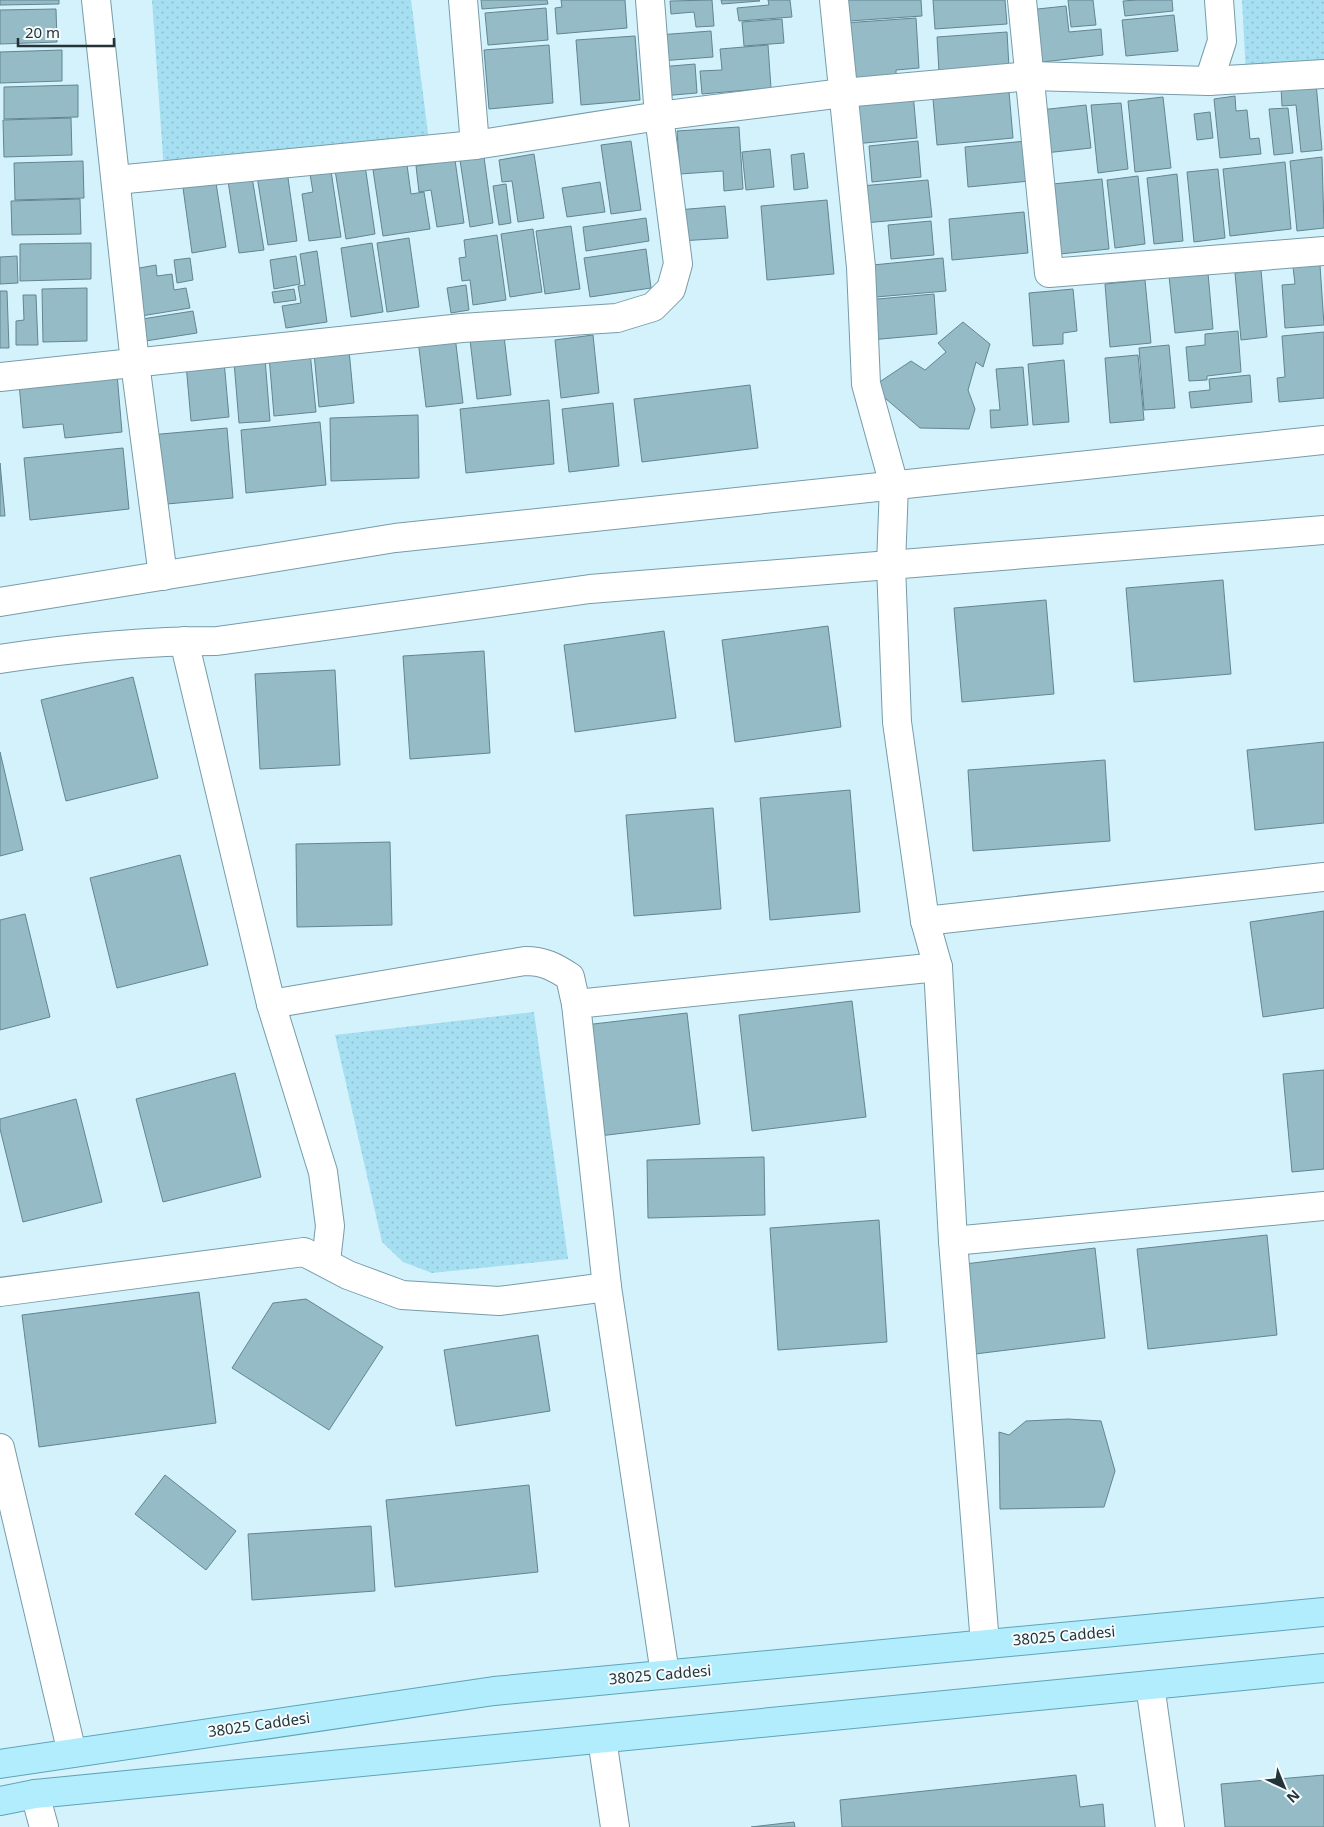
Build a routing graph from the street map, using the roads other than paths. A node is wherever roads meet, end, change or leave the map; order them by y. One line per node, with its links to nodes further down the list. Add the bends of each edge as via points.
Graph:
1 (96, 0): 13 (street)
2 (463, 0): 12 (street)
3 (650, 0): 11 (street)
4 (834, 0): 10 (street)
5 (1022, 0): 8 (street)
6 (1219, 0): 9 (street, via 1222,41)
7 (1324, 74): 9 (street)
8 (1030, 76): 9 (street); 10 (street); 14 (street, via 1050,273)
9 (1209, 81)
10 (843, 93): 11 (street); 18 (street, via 861,267 866,384)
11 (659, 116): 12 (street); 15 (street, via 678,264 671,290 653,307 618,318 462,328)
12 (474, 145): 13 (street)
13 (116, 180): 15 (street)
14 (1324, 251)
15 (135, 364): 16 (street); 21 (street)
16 (0, 377)
17 (1324, 440): 18 (street)
18 (894, 485): 20 (street); 21 (street, via 395,538)
19 (1324, 530): 20 (street)
20 (891, 565): 23 (street, via 590,589 217,641); 26 (street, via 897,722)
21 (163, 576): 22 (street)
22 (0, 602)
23 (184, 641): 24 (street, via 43,653); 28 (street)
24 (0, 660)
25 (1324, 877): 26 (street)
26 (925, 920): 27 (street)
27 (938, 967): 29 (street); 31 (street)
28 (271, 1004): 29 (street, via 540,961 570,977); 32 (street, via 323,1172 330,1226)
29 (576, 1004): 33 (street)
30 (1324, 1206): 31 (street)
31 (953, 1241): 37 (street)
32 (326, 1262): 33 (street, via 348,1275 402,1295 499,1302); 34 (street, via 304,1252)
33 (607, 1287): 39 (street)
34 (0, 1292)
35 (0, 1448): 42 (street)
36 (1324, 1612): 37 (main road, 38025 Caddesi)
37 (984, 1644): 39 (main road, 38025 Caddesi)
38 (1324, 1668): 40 (main road)
39 (665, 1674): 42 (main road, 38025 Caddesi, via 494,1691)
40 (1150, 1685): 41 (main road); 48 (street)
41 (602, 1739): 44 (main road); 47 (street)
42 (72, 1753): 43 (main road, 38025 Caddesi)
43 (0, 1764)
44 (36, 1794): 45 (main road); 46 (street)
45 (0, 1802)
46 (44, 1827)
47 (615, 1827)
48 (1170, 1827)

